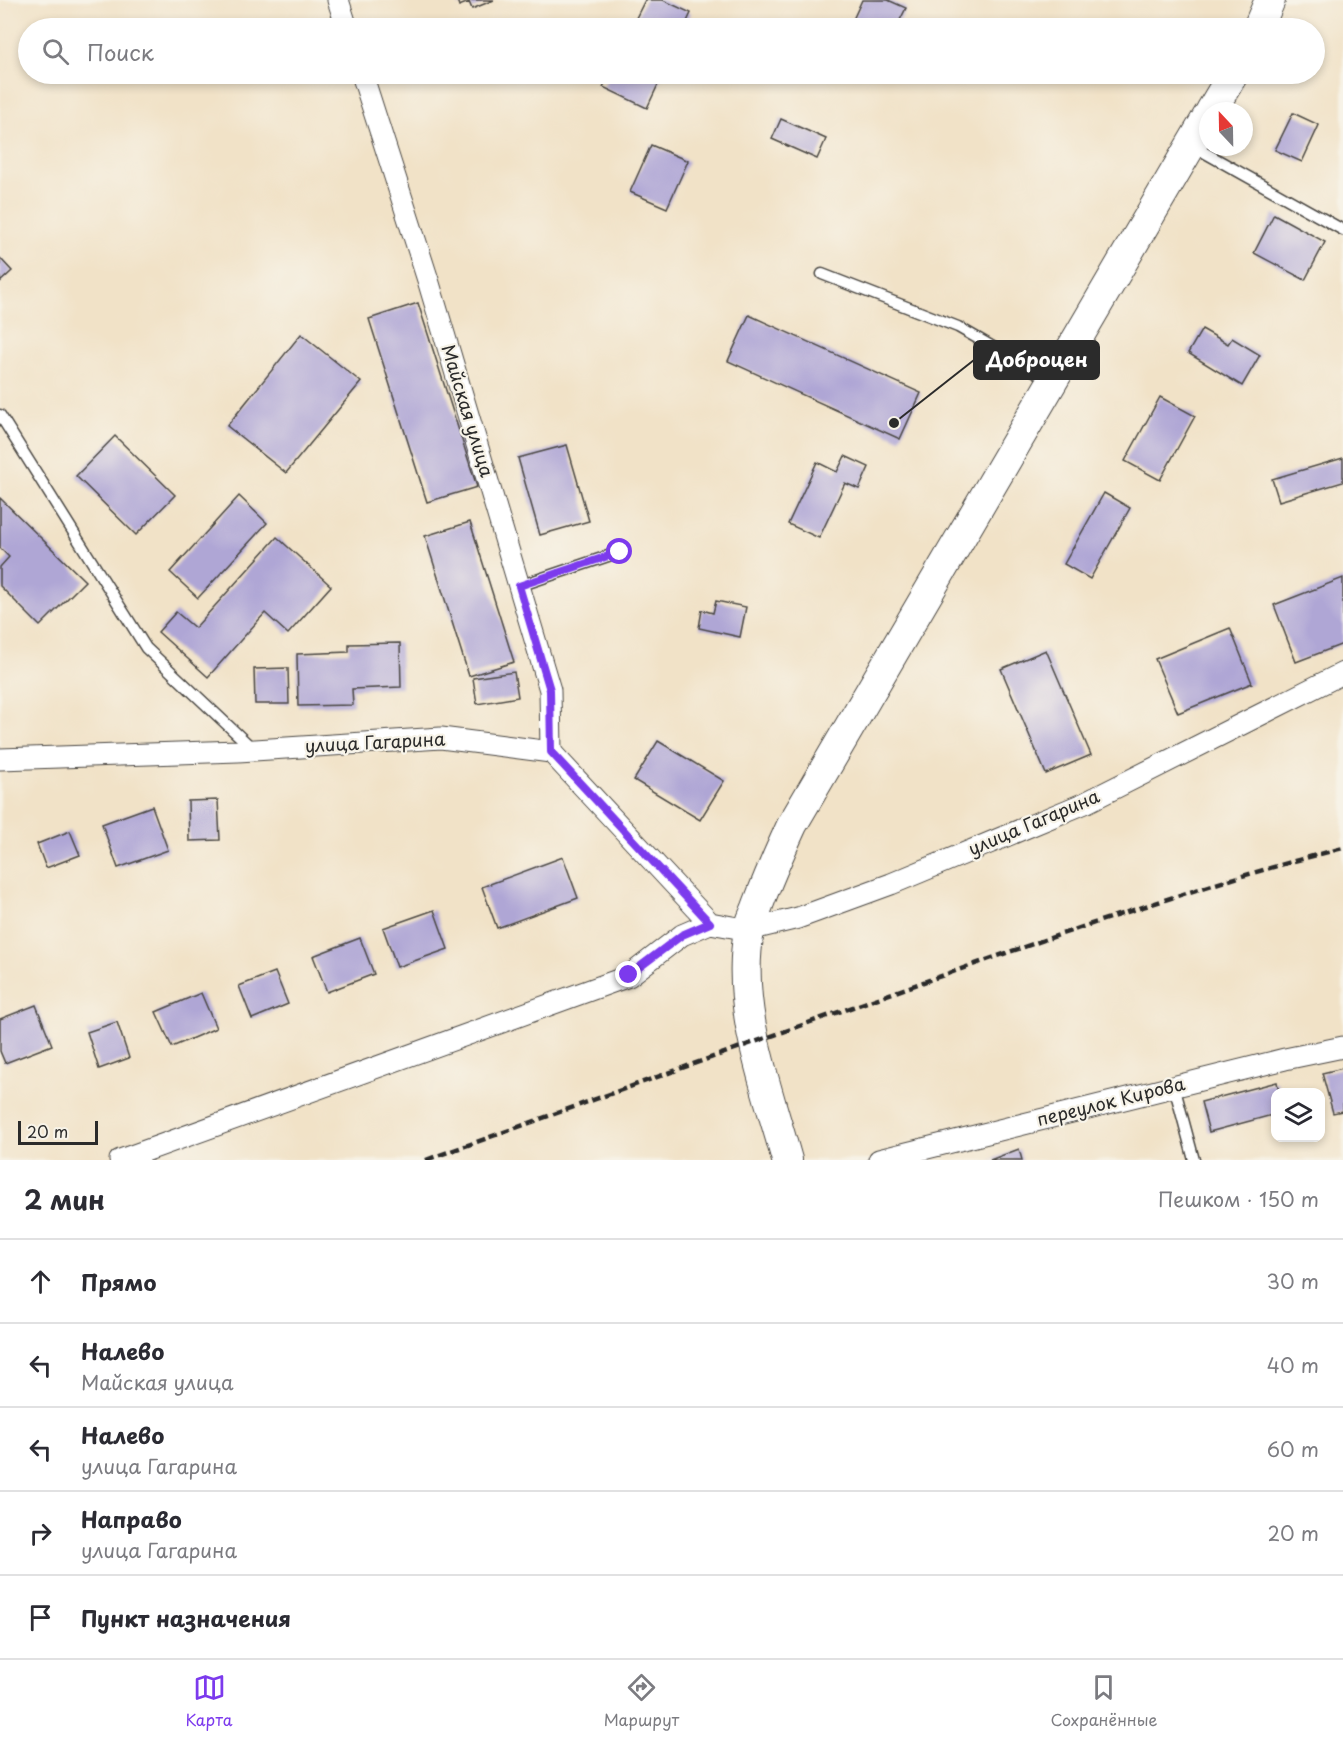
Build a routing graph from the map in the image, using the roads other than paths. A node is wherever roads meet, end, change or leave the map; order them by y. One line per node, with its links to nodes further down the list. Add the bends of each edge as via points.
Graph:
1 (338, 0): 3 (street)
2 (1270, 0): 4 (main road)
3 (344, 18)
4 (1262, 18)
5 (365, 84): 15 (street, Майская улица)
6 (1227, 84): 7 (main road)
7 (1216, 102)
8 (1199, 131): 9 (main road)
9 (1191, 145): 10 (lane); 12 (main road)
10 (1343, 230)
11 (822, 274): 12 (lane, via 958,327)
12 (1052, 381): 21 (main road, via 792,825)
13 (0, 415): 17 (lane, via 146,648)
14 (620, 552): 15 (lane)
15 (519, 586): 18 (street, Майская улица, via 550,690)
16 (1343, 673): 21 (street, улица Гагарина, via 1085,803 891,884 798,918)
17 (254, 750): 18 (street, улица Гагарина, via 441,738); 19 (street, улица Гагарина)
18 (551, 752): 20 (street)
19 (0, 759)
20 (710, 923): 21 (street, улица Гагарина); 24 (street, via 682,935 629,975)
21 (749, 930): 25 (main road, via 745,982 748,1013)
22 (1343, 1047): 23 (street, переулок Кирова)
23 (1174, 1086): 26 (street, переулок Кирова); 27 (lane)
24 (120, 1160)
25 (787, 1160)
26 (879, 1160)
27 (1194, 1160)

